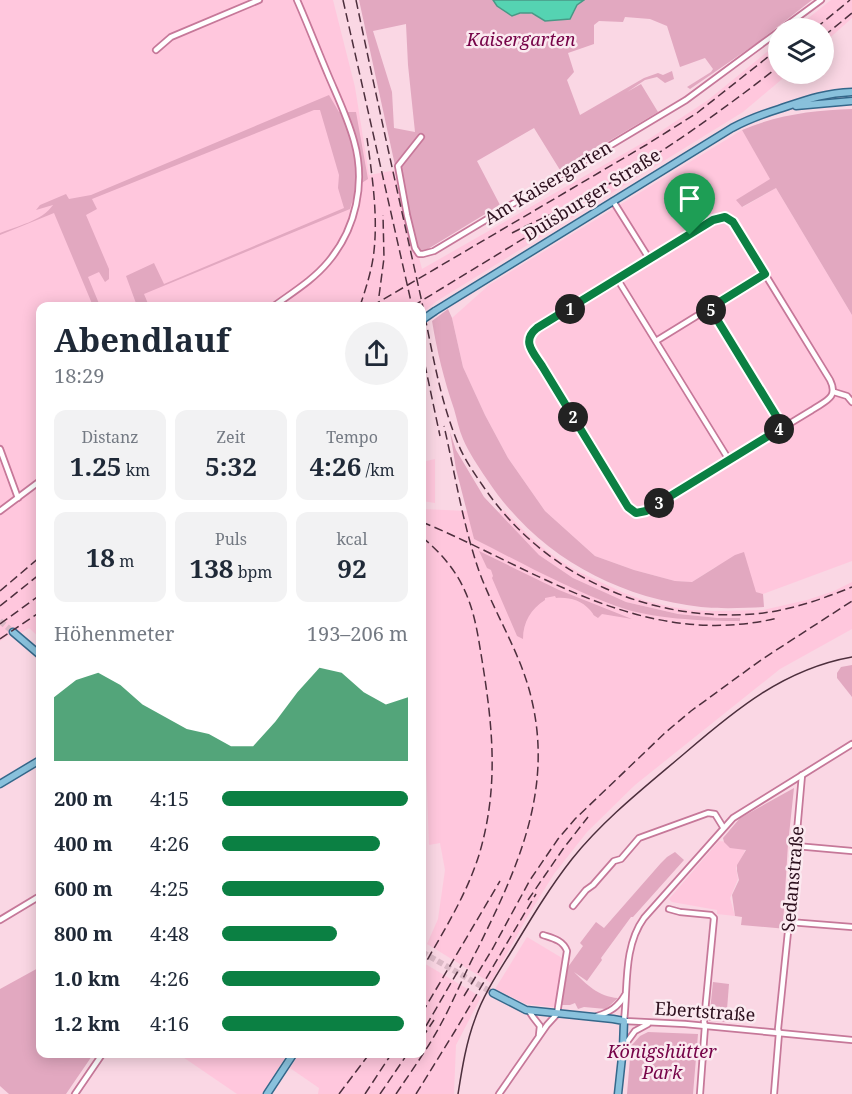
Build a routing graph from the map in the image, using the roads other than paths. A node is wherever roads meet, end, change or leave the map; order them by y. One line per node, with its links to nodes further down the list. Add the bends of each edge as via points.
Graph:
1 (259, 0): 6 (street, via 171,36)
2 (297, 0): 15 (street, via 351,130 359,182 353,217 339,248 318,272)
3 (821, 0): 4 (street)
4 (797, 18)
5 (768, 39): 10 (street, Am Kaisergarten, via 686,100 443,246 418,254 398,166)
6 (156, 50)
7 (852, 92): 9 (main road, Duisburger Straße, via 831,93)
8 (852, 101): 9 (main road, Duisburger Straße)
9 (783, 107): 11 (main road, Duisburger Straße, via 732,128)
10 (421, 137)
11 (613, 201): 12 (street); 17 (main road, Duisburger Straße, bridge)
12 (650, 260): 13 (street, via 713,220 725,217 733,222); 14 (street)
13 (765, 274): 16 (street); 19 (street)
14 (618, 280): 18 (street); 23 (street, via 537,328 529,341 628,507 636,513 646,511)
15 (279, 302)
16 (710, 308): 18 (street); 21 (street)
17 (426, 317)
18 (656, 341): 23 (street)
19 (834, 392): 20 (street); 21 (street)
20 (852, 402)
21 (783, 427): 23 (street)
22 (0, 449): 25 (street)
23 (729, 460)
24 (36, 484): 25 (street)
25 (18, 498): 26 (street)
26 (0, 511)
27 (13, 632): 28 (main road)
28 (36, 652)
29 (852, 744): 31 (street)
30 (36, 762): 32 (main road)
31 (802, 775): 33 (street, via 738,813); 34 (street, Sedanstraße)
32 (0, 784)
33 (723, 827): 37 (street, via 715,814 708,813 641,837); 44 (street, via 642,921 632,945)
34 (796, 846): 35 (street); 40 (street, Sedanstraße)
35 (852, 851)
36 (36, 898): 39 (street)
37 (573, 906)
38 (669, 909): 50 (street, via 713,917)
39 (0, 920)
40 (789, 922): 41 (street); 51 (street, Sedanstraße)
41 (852, 927)
42 (543, 935): 46 (street, via 556,939 567,951)
43 (493, 993): 45 (main road, Ebertstraße)
44 (626, 993): 47 (street, via 614,1008); 48 (street)
45 (530, 1011): 46 (main road, Ebertstraße); 52 (street, via 540,1026)
46 (557, 1014): 47 (main road, Ebertstraße); 52 (street)
47 (594, 1017): 48 (main road, Ebertstraße)
48 (624, 1021): 49 (street, Ebertstraße); 54 (main road)
49 (650, 1023): 50 (street, Ebertstraße); 54 (street, via 635,1031)
50 (705, 1026): 51 (street, Ebertstraße); 61 (street)
51 (778, 1031): 53 (street, Ebertstraße); 62 (street)
52 (538, 1037): 59 (street)
53 (852, 1040)
54 (623, 1048): 60 (main road)
55 (99, 1058): 57 (street)
56 (291, 1058): 58 (main road)
57 (75, 1094)
58 (267, 1094)
59 (499, 1094)
60 (618, 1094)
61 (699, 1094)
62 (774, 1094)

